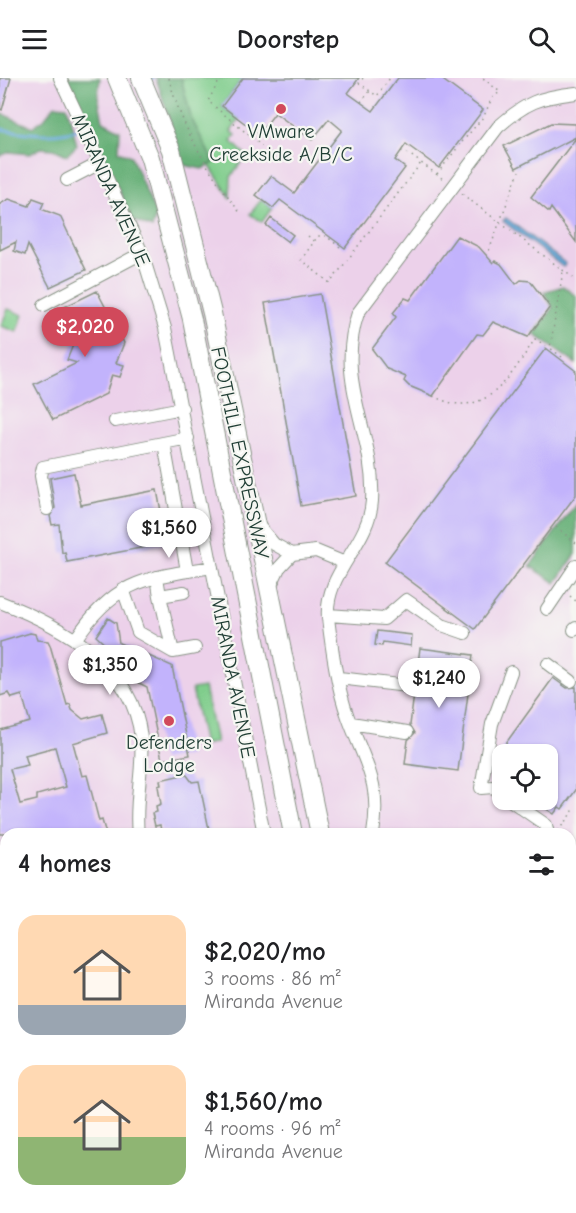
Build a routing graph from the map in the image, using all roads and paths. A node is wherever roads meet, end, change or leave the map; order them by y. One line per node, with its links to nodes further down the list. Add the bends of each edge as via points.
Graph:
1 (60, 78): 14 (street, MIRANDA AVENUE)
2 (117, 78): 73 (highway, FOOTHILL EXPRESSWAY, via 150,158 192,319)
3 (141, 78): 39 (highway, FOOTHILL EXPRESSWAY, via 174,162 212,313)
4 (169, 78): 21 (path, via 198,150)
5 (221, 78): 12 (path, via 208,101)
6 (363, 78): 9 (path, via 359,83)
7 (390, 78): 9 (path, via 377,96)
8 (483, 78): 17 (path, via 500,92)
9 (370, 91): 11 (path)
10 (576, 93): 43 (street, via 546,96 522,106 498,127 358,313 351,335 350,364 372,501 361,538)
11 (361, 102)
12 (262, 146)
13 (401, 152): 15 (path)
14 (100, 163): 18 (street); 26 (street, MIRANDA AVENUE)
15 (421, 163): 17 (path); 24 (path, via 330,283 301,260)
16 (519, 171): 22 (path)
17 (437, 175): 19 (path)
18 (68, 180)
19 (448, 184)
20 (459, 191): 22 (path)
21 (241, 214)
22 (500, 223): 27 (path); 28 (path)
23 (308, 236): 24 (path)
24 (315, 241): 25 (path, via 318,236 328,236)
25 (340, 247)
26 (142, 253): 30 (street); 34 (street, MIRANDA AVENUE, via 165,328)
27 (487, 256)
28 (564, 271): 29 (path); 31 (path)
29 (576, 280)
30 (44, 305)
31 (550, 348): 32 (path); 33 (path, via 535,339 498,389 474,404 458,405)
32 (562, 357)
33 (433, 396)
34 (182, 408): 35 (street); 36 (street, MIRANDA AVENUE)
35 (115, 421)
36 (188, 438): 37 (street); 45 (street, MIRANDA AVENUE)
37 (164, 443): 38 (street, via 43,467); 46 (street)
38 (46, 509)
39 (253, 520): 42 (street, via 274,544); 49 (highway, FOOTHILL EXPRESSWAY)
40 (556, 527): 41 (path)
41 (576, 543)
42 (292, 554): 43 (street, via 316,551); 49 (street)
43 (345, 563): 56 (street, via 333,585)
44 (576, 566): 55 (street)
45 (212, 567): 46 (street); 72 (street, MIRANDA AVENUE)
46 (187, 571): 47 (street)
47 (157, 577): 48 (street); 52 (street)
48 (123, 589): 58 (street, via 91,616); 60 (street, via 138,632)
49 (268, 589): 74 (highway, FOOTHILL EXPRESSWAY)
50 (184, 592): 52 (street)
51 (568, 595): 53 (path)
52 (160, 596): 60 (street)
53 (576, 601)
54 (0, 602): 58 (street, via 40,618)
55 (547, 609)
56 (328, 615): 57 (street, via 384,619 406,600 442,625); 63 (street)
57 (465, 633)
58 (75, 640): 71 (street, via 112,671 134,709 142,762 136,796)
59 (195, 648): 60 (street)
60 (173, 652)
61 (548, 664): 64 (street)
62 (511, 672): 68 (street, via 492,724 481,788)
63 (339, 678): 65 (street); 66 (street)
64 (571, 681)
65 (407, 686)
66 (351, 723): 67 (street); 75 (street, via 365,753 375,791)
67 (407, 732)
68 (492, 787)
69 (576, 807): 77 (path)
70 (524, 810): 76 (street)
71 (138, 828)
72 (263, 828)
73 (292, 828)
74 (319, 828)
75 (374, 828)
76 (548, 828)
77 (560, 828)

